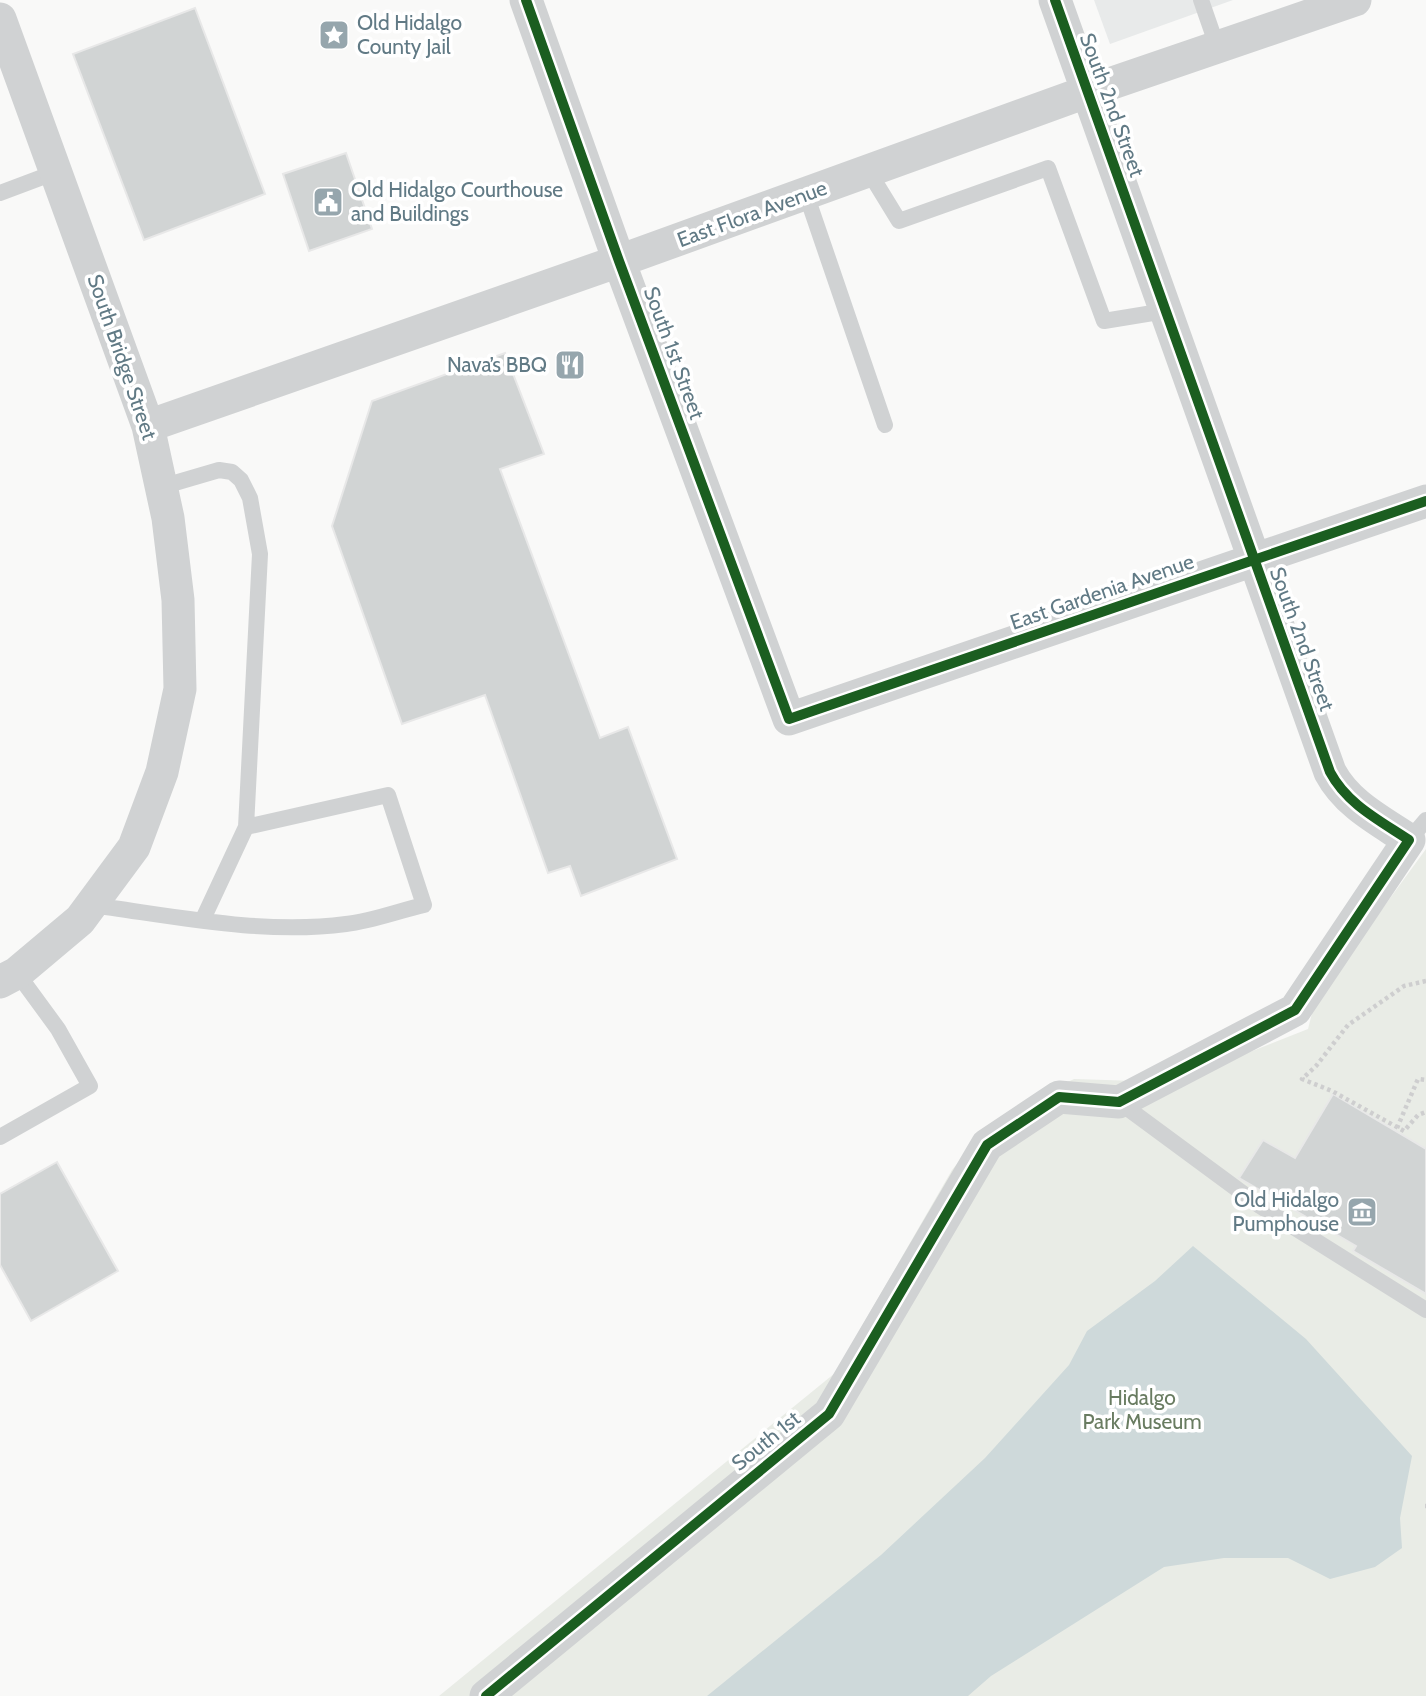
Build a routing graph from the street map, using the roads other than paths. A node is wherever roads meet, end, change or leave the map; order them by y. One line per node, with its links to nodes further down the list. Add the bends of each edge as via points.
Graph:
1 (526, 0): 13 (street, South 1st Street)
2 (1055, 0): 8 (street, South 2nd Street)
3 (1201, 0): 7 (lane)
4 (1355, 0): 5 (street, East Flora Avenue)
5 (1301, 10): 7 (street, East Flora Avenue)
6 (0, 19): 9 (street, South Bridge Street)
7 (1218, 49): 8 (street, East Flora Avenue)
8 (1086, 92): 10 (street, East Flora Avenue); 14 (street, South 2nd Street)
9 (56, 172): 11 (lane); 16 (street, South Bridge Street)
10 (870, 172): 12 (street, East Flora Avenue); 14 (lane, via 899,221 1048,168 1104,321)
11 (0, 193)
12 (806, 194): 13 (street, East Flora Avenue); 15 (lane)
13 (619, 261): 16 (street, East Flora Avenue); 20 (street, South 1st Street)
14 (1165, 310): 19 (street, South 2nd Street)
15 (885, 425)
16 (148, 426): 17 (street, South Bridge Street)
17 (161, 487): 21 (lane, via 219,470 233,472 250,498 260,555); 23 (street, South Bridge Street, via 178,600 180,688 162,772 134,847)
18 (1426, 501): 19 (street, East Gardenia Avenue)
19 (1254, 561): 20 (street, East Gardenia Avenue); 22 (street, South 2nd Street, via 1338,787 1356,805)
20 (789, 719)
21 (246, 827): 24 (lane); 24 (lane, via 388,795 424,905 347,924 290,927)
22 (1417, 830): 26 (street, South 2nd Street, via 1294,1010)
23 (91, 905): 24 (lane); 25 (street, South Bridge Street, via 80,920)
24 (202, 919)
25 (9, 977): 27 (lane, via 58,1029 90,1086)
26 (1119, 1102): 28 (lane, via 1260,1206); 29 (street, South 1st, via 1059,1097 987,1145 829,1414)
27 (0, 1137)
28 (1426, 1310)
29 (486, 1696)

